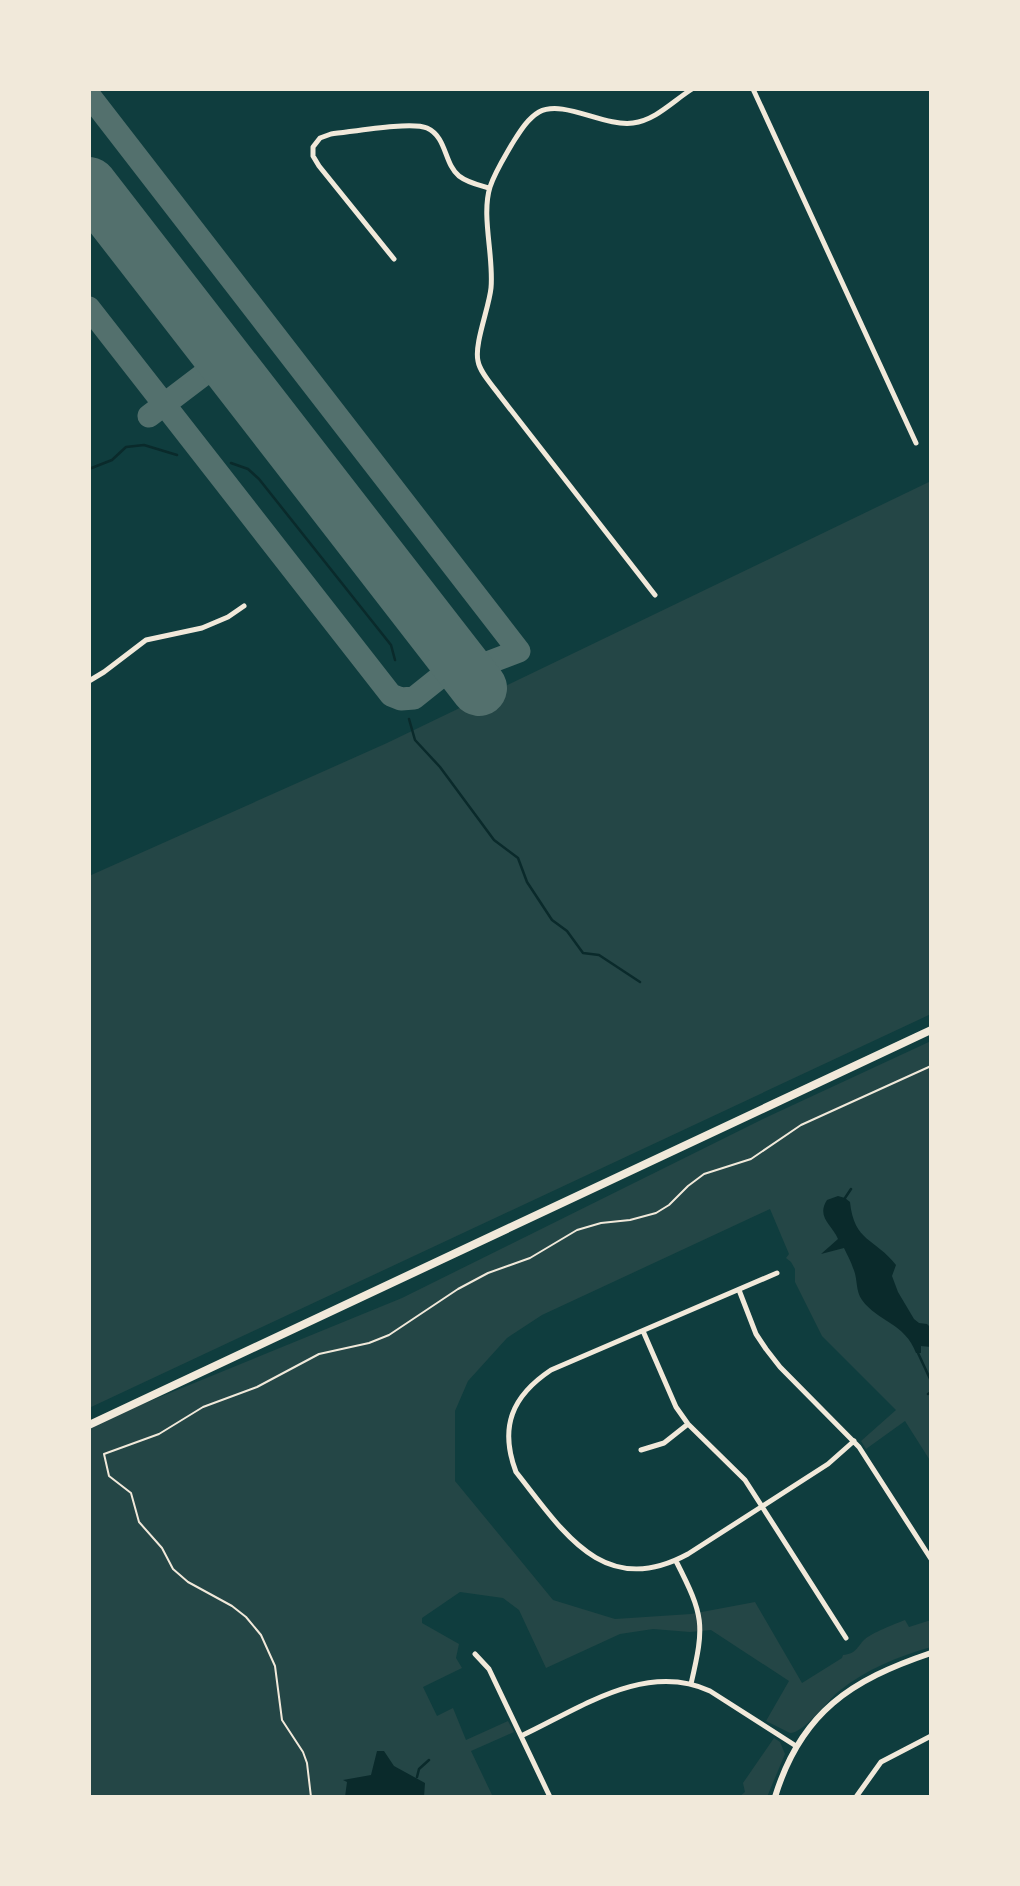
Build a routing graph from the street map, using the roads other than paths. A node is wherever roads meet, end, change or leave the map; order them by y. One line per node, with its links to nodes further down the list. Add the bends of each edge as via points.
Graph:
1 (692, 89): 3 (street, via 636,122 612,123 559,109 541,111 527,122)
2 (753, 89): 5 (street)
3 (489, 188): 4 (street, via 458,175 440,138 426,127 320,138 313,148 318,166); 6 (street, via 492,272 477,352 479,365)
4 (394, 259)
5 (915, 443)
6 (655, 595)
7 (244, 606): 8 (street, via 202,628 145,639)
8 (89, 681)
9 (931, 1030): 14 (main road)
10 (777, 1273): 11 (street)
11 (739, 1290): 12 (street); 15 (street, via 766,1349)
12 (643, 1331): 13 (street, via 668,1391); 19 (street, via 533,1382 509,1424 511,1458 516,1472 565,1534 587,1554 627,1568 649,1569)
13 (688, 1424): 16 (street, via 664,1443); 17 (street, via 744,1480)
14 (89, 1425)
15 (854, 1441): 17 (street); 18 (street)
16 (641, 1450)
17 (763, 1507): 19 (street); 20 (street)
18 (931, 1559)
19 (676, 1561): 23 (street, via 701,1620)
20 (846, 1638)
21 (931, 1653): 26 (street, via 875,1674 843,1694)
22 (475, 1654): 24 (street, via 489,1669)
23 (691, 1684): 24 (street, via 661,1681 632,1685); 26 (street, via 727,1701)
24 (521, 1736): 27 (street)
25 (931, 1736): 29 (street, via 881,1762)
26 (796, 1746): 28 (street)
27 (550, 1797)
28 (775, 1797)
29 (856, 1797)

